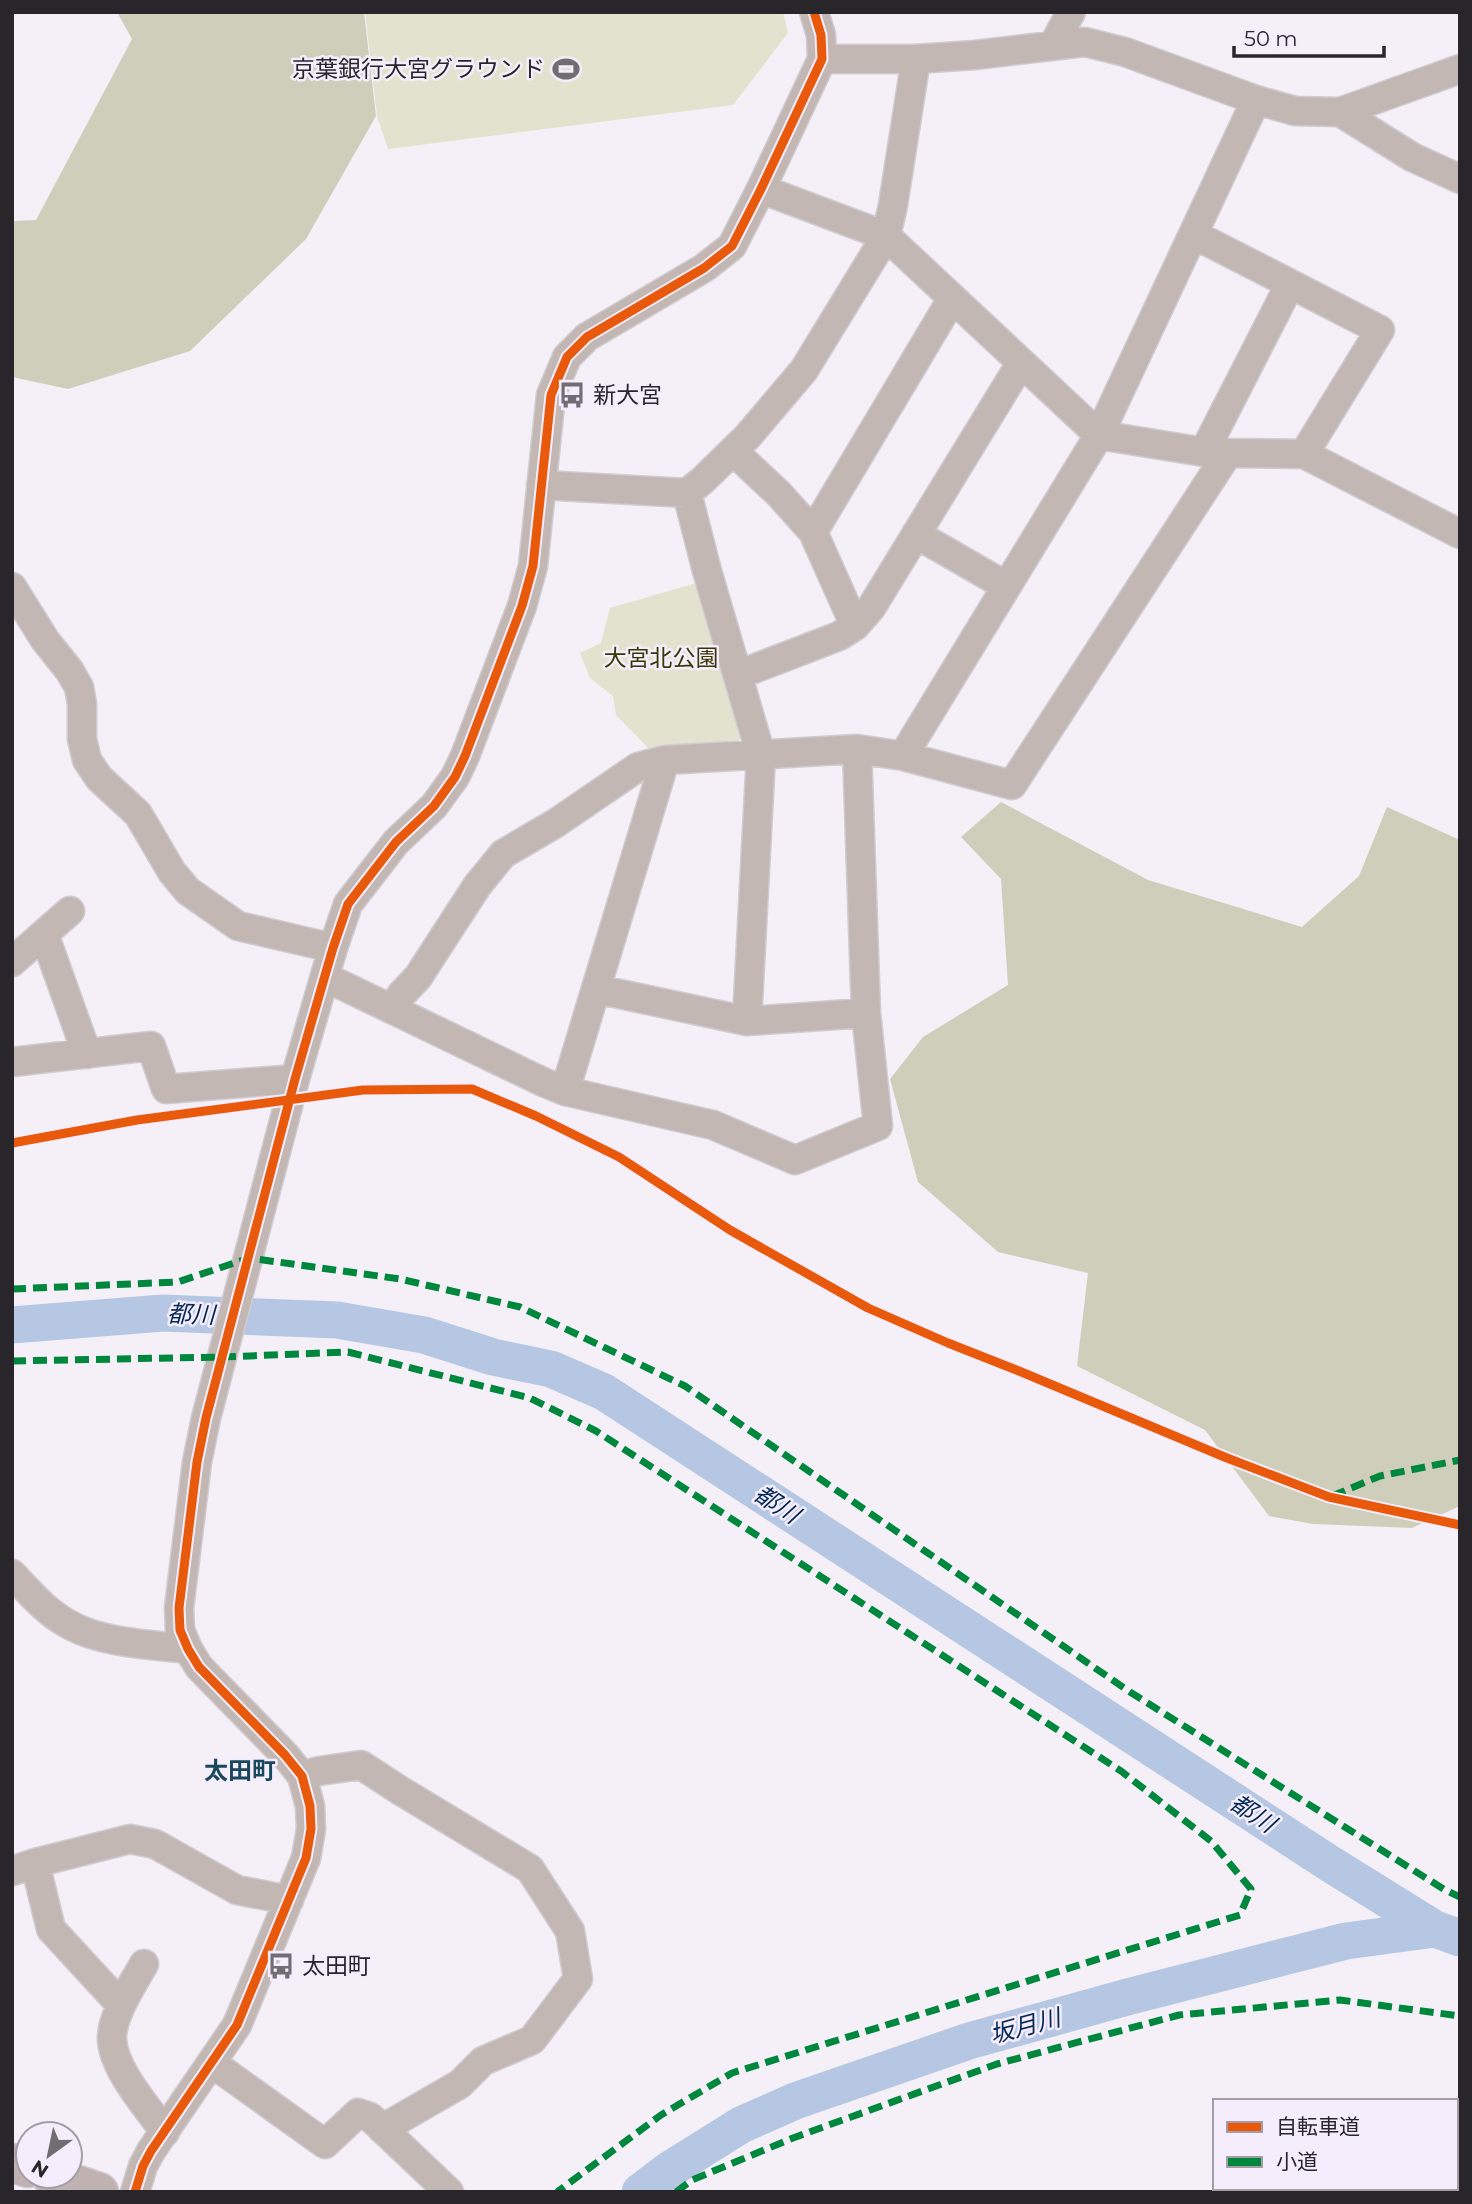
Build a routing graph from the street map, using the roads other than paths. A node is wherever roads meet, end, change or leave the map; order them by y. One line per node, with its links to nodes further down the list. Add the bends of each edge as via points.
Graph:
1 (814, 12): 4 (street)
2 (1071, 12): 3 (street)
3 (1054, 44): 5 (street); 7 (street, via 1085,42 1125,52)
4 (822, 59): 5 (street); 10 (street)
5 (916, 59): 12 (street)
6 (1460, 69): 8 (street)
7 (1256, 100): 8 (street, via 1295,111); 11 (street)
8 (1340, 112): 9 (street, via 1412,157)
9 (1460, 178)
10 (761, 189): 12 (street); 20 (street, via 732,246 704,268 587,337 567,358 551,395)
11 (1193, 234): 13 (street); 16 (street)
12 (886, 236): 14 (street); 17 (street, via 804,370)
13 (1290, 284): 18 (street); 19 (street, via 1380,330)
14 (952, 299): 15 (street); 22 (street)
15 (1021, 363): 16 (street); 23 (street)
16 (1098, 435): 18 (street); 25 (street)
17 (733, 451): 21 (street); 22 (street)
18 (1216, 452): 19 (street); 31 (street, via 1012,785)
19 (1304, 454): 24 (street)
20 (541, 485): 21 (street); 35 (street, via 533,566 522,606 465,756 434,806 396,842 348,904)
21 (687, 493): 28 (street)
22 (813, 532): 27 (street)
23 (916, 534): 25 (street); 27 (street)
24 (1460, 534)
25 (1006, 586): 31 (street)
26 (12, 587): 35 (street, via 79,687 87,760 99,778 138,814 188,891 238,926)
27 (855, 626): 28 (street)
28 (738, 674): 30 (street)
29 (857, 749): 30 (street); 31 (street); 40 (street)
30 (761, 755): 32 (street); 41 (street)
31 (903, 756)
32 (665, 760): 38 (street); 39 (street, via 638,767 503,854)
33 (70, 911): 34 (street)
34 (44, 934): 36 (street); 42 (street)
35 (332, 948): 37 (street)
36 (12, 962)
37 (325, 977): 39 (street); 44 (street)
38 (596, 989): 41 (street); 45 (street)
39 (394, 1010): 45 (street)
40 (866, 1013): 41 (street); 45 (street, via 878,1126 795,1160 713,1125)
41 (747, 1021)
42 (87, 1054): 43 (street); 44 (street, via 151,1046 166,1089)
43 (12, 1062)
44 (295, 1079): 47 (street, via 197,1462 179,1608 180,1630)
45 (565, 1091)
46 (12, 1574): 47 (street, via 42,1606 71,1626 96,1635)
47 (188, 1649): 48 (street, via 199,1667)
48 (302, 1776): 50 (street, via 311,1829 306,1858); 54 (street, via 361,1765 530,1869 570,1931 578,1979 532,2040 483,2061 460,2084)
49 (24, 1867): 50 (street, via 130,1839 155,1844 237,1890); 52 (street, via 51,1929)
50 (289, 1900): 53 (street, via 237,2025)
51 (144, 1965): 52 (street)
52 (121, 2005): 55 (street, via 112,2038 122,2072)
53 (212, 2063): 54 (street, via 325,2144 358,2113); 55 (street)
54 (382, 2129): 57 (street)
55 (165, 2132): 56 (street, via 143,2166)
56 (135, 2192)
57 (449, 2192)

